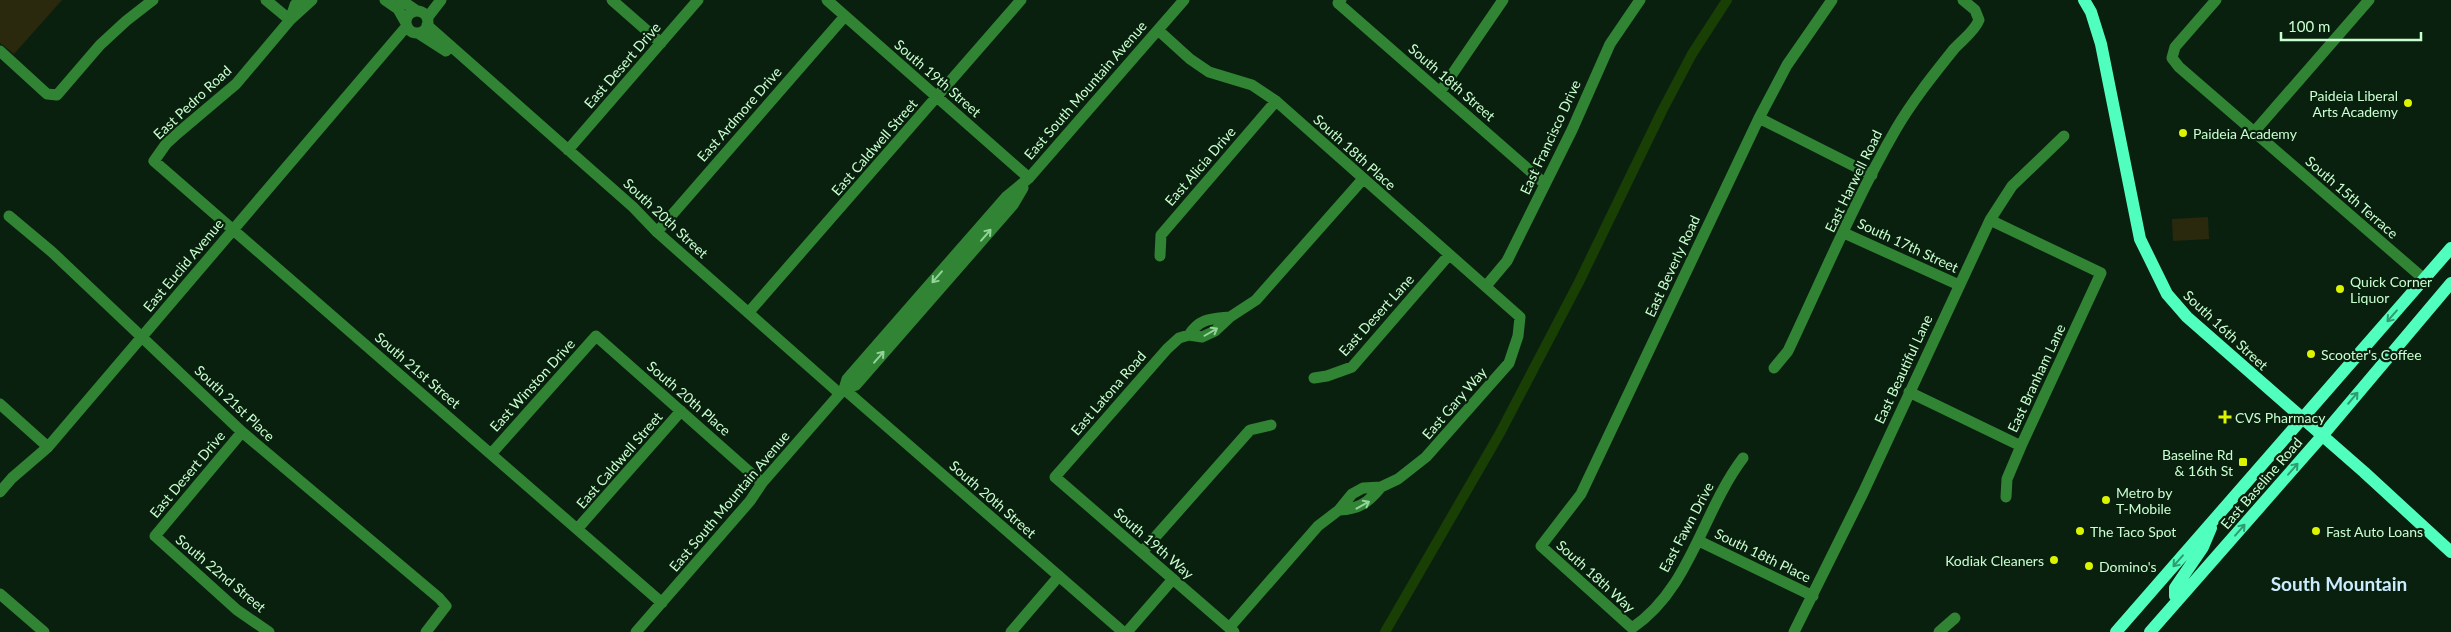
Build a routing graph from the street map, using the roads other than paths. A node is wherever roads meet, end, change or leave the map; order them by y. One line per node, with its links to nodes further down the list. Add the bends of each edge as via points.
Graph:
1 (153, 0): 28 (street, via 100,45 57,95 47,94)
2 (266, 0): 24 (street)
3 (299, 0): 24 (street, East Pedro Road)
4 (312, 0): 24 (street, East Pedro Road)
5 (385, 0): 25 (street, South 20th Street, via 398,9)
6 (401, 0): 23 (street, South 20th Street)
7 (432, 0): 23 (street)
8 (441, 0): 23 (street)
9 (612, 0): 27 (street)
10 (698, 0): 27 (street, East Desert Drive)
11 (826, 0): 22 (street, South 19th Street)
12 (1021, 0): 31 (street, East Caldwell Street)
13 (1184, 0): 26 (street, East South Mountain Avenue)
14 (1503, 0): 30 (street)
15 (1640, 0): 41 (street, East Francisco Drive, via 1610,44)
16 (1832, 0): 33 (street, East Beverly Road, via 1788,65)
17 (1963, 0): 38 (street, East Harwell Road, via 1975,10 1979,20 1976,28 1957,45 1926,83)
18 (2084, 0): 65 (main road, South 16th Street, via 2101,44 2134,216 2152,268 2167,294 2187,317)
19 (2216, 0): 34 (street, South 15th Terrace, via 2175,47 2172,58)
20 (2369, 0): 34 (street)
21 (1340, 2): 30 (street, South 18th Street)
22 (845, 16): 31 (street, South 19th Street); 45 (street, East Ardmore Drive)
23 (423, 17): 25 (street, via 424,31); 25 (street, via 410,14); 29 (street, South 20th Street, via 440,39)
24 (290, 20): 37 (street, East Pedro Road, via 236,84 172,138)
25 (411, 29): 29 (street, South 20th Street); 44 (street, East Euclid Avenue, via 391,44)
26 (1158, 30): 32 (street, South 18th Place, via 1209,72 1252,85); 39 (street, East South Mountain Avenue)
27 (661, 43): 36 (street, East Desert Drive)
28 (0, 52)
29 (472, 66): 36 (street, South 20th Street)
30 (1440, 92): 41 (street, South 18th Street)
31 (937, 97): 39 (street, South 19th Street); 55 (street, East Caldwell Street)
32 (1276, 101): 40 (street, South 18th Place); 49 (street, East Alicia Drive, via 1161,235)
33 (1759, 118): 38 (street); 81 (street, East Beverly Road, via 1582,494)
34 (2254, 132): 50 (street, South 15th Terrace)
35 (2064, 136): 43 (street, East Beautiful Lane, via 2012,186)
36 (568, 150): 45 (street, South 20th Street)
37 (154, 161): 44 (street, South 21st Street)
38 (1872, 174): 46 (street, East Harwell Road)
39 (1029, 178): 61 (street, East South Mountain Avenue, via 1013,205 856,385)
40 (1363, 179): 48 (street, South 18th Place); 73 (street, East Latona Road, via 1256,300 1230,317 1195,324 1189,335 1179,338 1167,349)
41 (1545, 184): 53 (street, East Francisco Drive, via 1506,261)
42 (9, 216): 57 (street, South 21st Place)
43 (1990, 220): 52 (street, East Beautiful Lane); 69 (street, East Branham Lane, via 2101,273)
44 (233, 229): 57 (street, East Euclid Avenue); 71 (street, South 21st Street)
45 (657, 232): 55 (street, South 20th Street)
46 (1844, 232): 52 (street, South 17th Street); 59 (street, East Harwell Road, via 1788,351)
47 (2451, 248): 50 (main road, East Baseline Road)
48 (1449, 255): 53 (street, South 18th Place); 60 (street, East Desert Lane, via 1352,367)
49 (1160, 256)
50 (2424, 279): 54 (main road); 65 (main road, East Baseline Road, one-way to 65)
51 (2451, 283): 54 (main road, East Baseline Road)
52 (1958, 285): 62 (street, East Beautiful Lane)
53 (1486, 286): 56 (street, South 18th Place)
54 (2441, 294): 68 (main road, East Baseline Road, one-way to 54)
55 (749, 312): 61 (street, South 20th Street)
56 (1520, 317): 93 (street, East Gary Way, one-way to 56, via 1318,526 1339,510 1352,494 1398,479 1426,457 1509,363)
57 (142, 336): 67 (street, South 21st Place); 70 (street, East Euclid Avenue)
58 (596, 336): 64 (street, South 20th Place); 71 (street, East Winston Drive)
59 (1774, 368)
60 (1314, 378)
61 (842, 391): 74 (street, East South Mountain Avenue); 84 (street, South 20th Street)
62 (1909, 392): 69 (street); 87 (street, East Beautiful Lane)
63 (0, 404): 70 (street)
64 (681, 412): 74 (street, South 20th Place); 78 (street, East Caldwell Street)
65 (2303, 419): 68 (main road, South 16th Street); 77 (main road, East Baseline Road)
66 (1271, 424): 82 (street, via 1250,430)
67 (242, 432): 79 (street, East Desert Drive); 96 (street, South 21st Place, via 439,598 446,606)
68 (2322, 436): 83 (main road, South 16th Street); 88 (main road, East Baseline Road, one-way to 68)
69 (2021, 446): 76 (street, East Branham Lane, via 2007,479)
70 (48, 447): 75 (street, East Euclid Avenue)
71 (492, 454): 78 (street, South 21st Street)
72 (1743, 458): 80 (street, East Fawn Drive, via 1730,474)
73 (1055, 477): 82 (street, South 19th Way)
74 (762, 483): 89 (street, East South Mountain Avenue)
75 (0, 492)
76 (2006, 497)
77 (2213, 521): 88 (main road, via 2204,547 2175,588); 90 (main road, East Baseline Road, one-way to 90)
78 (578, 528): 89 (street, South 21st Street)
79 (155, 536): 95 (street, South 22nd Street, via 237,610)
80 (1700, 541): 87 (street, South 18th Place); 92 (street, East Fawn Drive, via 1666,596)
81 (1541, 546): 92 (street, South 18th Way)
82 (1142, 552): 85 (street, South 19th Way)
83 (2451, 552)
84 (1059, 576): 98 (street); 99 (street, South 20th Street)
85 (1173, 579): 93 (street, South 19th Way); 100 (street)
86 (0, 594): 94 (street)
87 (1813, 596): 101 (street, East Beautiful Lane)
88 (2178, 600): 105 (main road, East Baseline Road)
89 (662, 603): 97 (street, East South Mountain Avenue)
90 (2136, 609): 103 (main road, East Baseline Road); 104 (main road)
91 (1955, 618): 102 (street)
92 (1632, 628)
93 (1232, 630)
94 (44, 632)
95 (269, 632)
96 (426, 632)
97 (636, 632)
98 (1011, 632)
99 (1122, 632)
100 (1127, 632)
101 (1794, 632)
102 (1939, 632)
103 (2116, 632)
104 (2128, 632)
105 (2150, 632)

